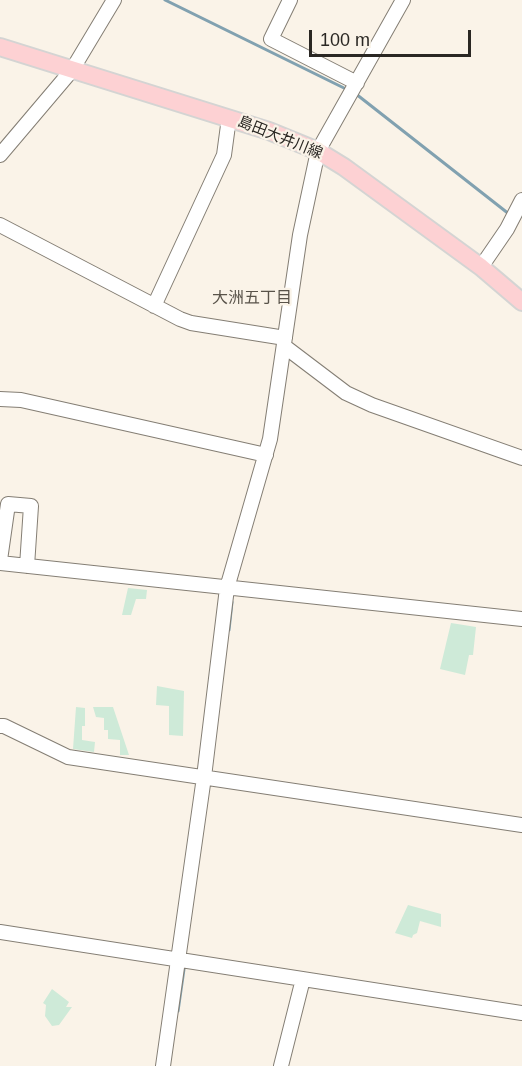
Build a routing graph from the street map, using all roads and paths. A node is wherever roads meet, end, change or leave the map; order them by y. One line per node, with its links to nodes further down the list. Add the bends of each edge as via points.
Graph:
1 (114, 0): 5 (street)
2 (290, 0): 6 (street, via 271,39)
3 (403, 0): 6 (street)
4 (0, 47): 5 (main road, 島田大井川線)
5 (72, 70): 7 (main road, 島田大井川線); 9 (street)
6 (353, 89): 8 (street)
7 (229, 118): 8 (main road, 島田大井川線); 14 (street, via 225,155)
8 (318, 151): 12 (main road, 島田大井川線); 15 (street)
9 (0, 155)
10 (522, 201): 12 (street)
11 (0, 225): 14 (street)
12 (481, 267): 13 (main road, 島田大井川線)
13 (522, 302)
14 (154, 306): 15 (street, via 191,323)
15 (284, 342): 17 (street); 18 (street, via 346,393)
16 (0, 399): 17 (street, via 21,400)
17 (266, 455): 21 (street)
18 (522, 458)
19 (0, 561): 20 (street); 20 (street, via 8,504 31,506)
20 (27, 566): 21 (street)
21 (227, 588): 22 (street); 24 (street)
22 (522, 619)
23 (0, 726): 24 (street, via 68,757)
24 (204, 777): 25 (street); 27 (street)
25 (522, 825)
26 (0, 932): 27 (street)
27 (177, 959): 28 (street); 30 (street)
28 (303, 979): 29 (street); 31 (street)
29 (522, 1013)
30 (164, 1066)
31 (281, 1066)

